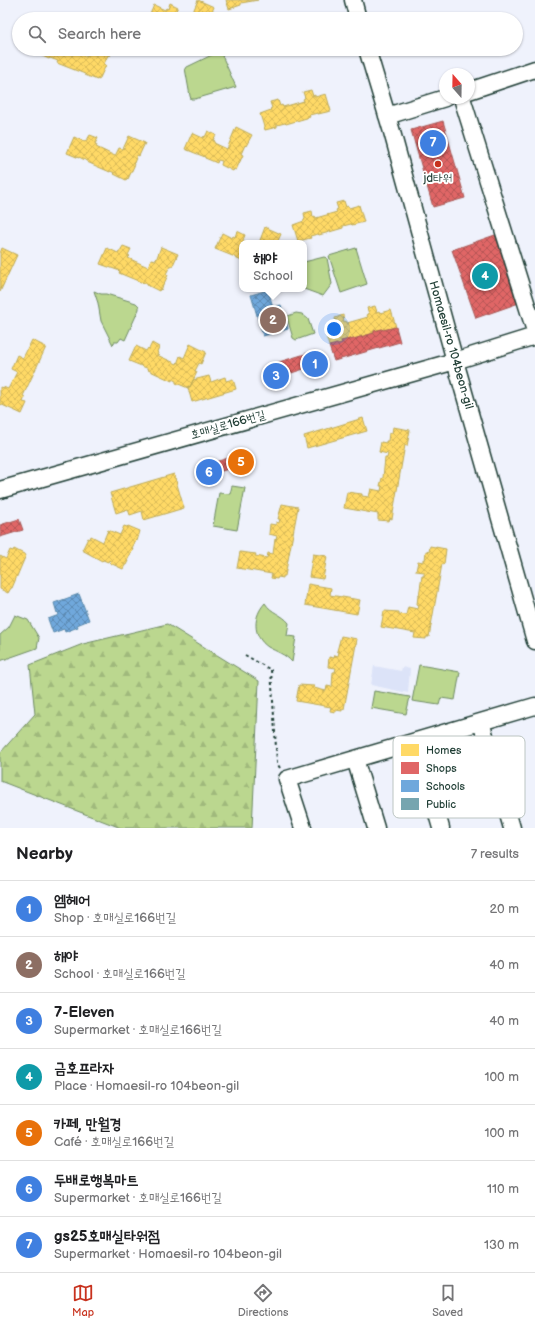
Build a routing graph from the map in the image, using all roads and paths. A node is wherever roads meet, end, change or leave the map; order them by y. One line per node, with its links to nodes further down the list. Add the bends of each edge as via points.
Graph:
1 (353, 0): 2 (street)
2 (356, 12)
3 (369, 56): 8 (street, Homaesil-ro 104beon-gil)
4 (535, 69): 5 (street)
5 (475, 89)
6 (439, 100): 8 (street)
7 (464, 104): 9 (street)
8 (387, 116): 11 (street, Homaesil-ro 104beon-gil)
9 (535, 331)
10 (535, 336): 11 (street, 호매실로166번길)
11 (455, 361): 12 (street, 호매실로166번길); 13 (street, Homaesil-ro 104beon-gil)
12 (0, 490)
13 (535, 641)
14 (245, 656): 21 (path, via 271,670 277,763)
15 (535, 706): 16 (street)
16 (481, 722): 17 (street); 18 (street)
17 (433, 736)
18 (485, 736)
19 (393, 748): 20 (street)
20 (355, 759): 21 (street); 25 (street)
21 (287, 779): 24 (street)
22 (438, 818): 26 (street)
23 (509, 818): 27 (street)
24 (303, 828)
25 (376, 828)
26 (441, 828)
27 (512, 828)

